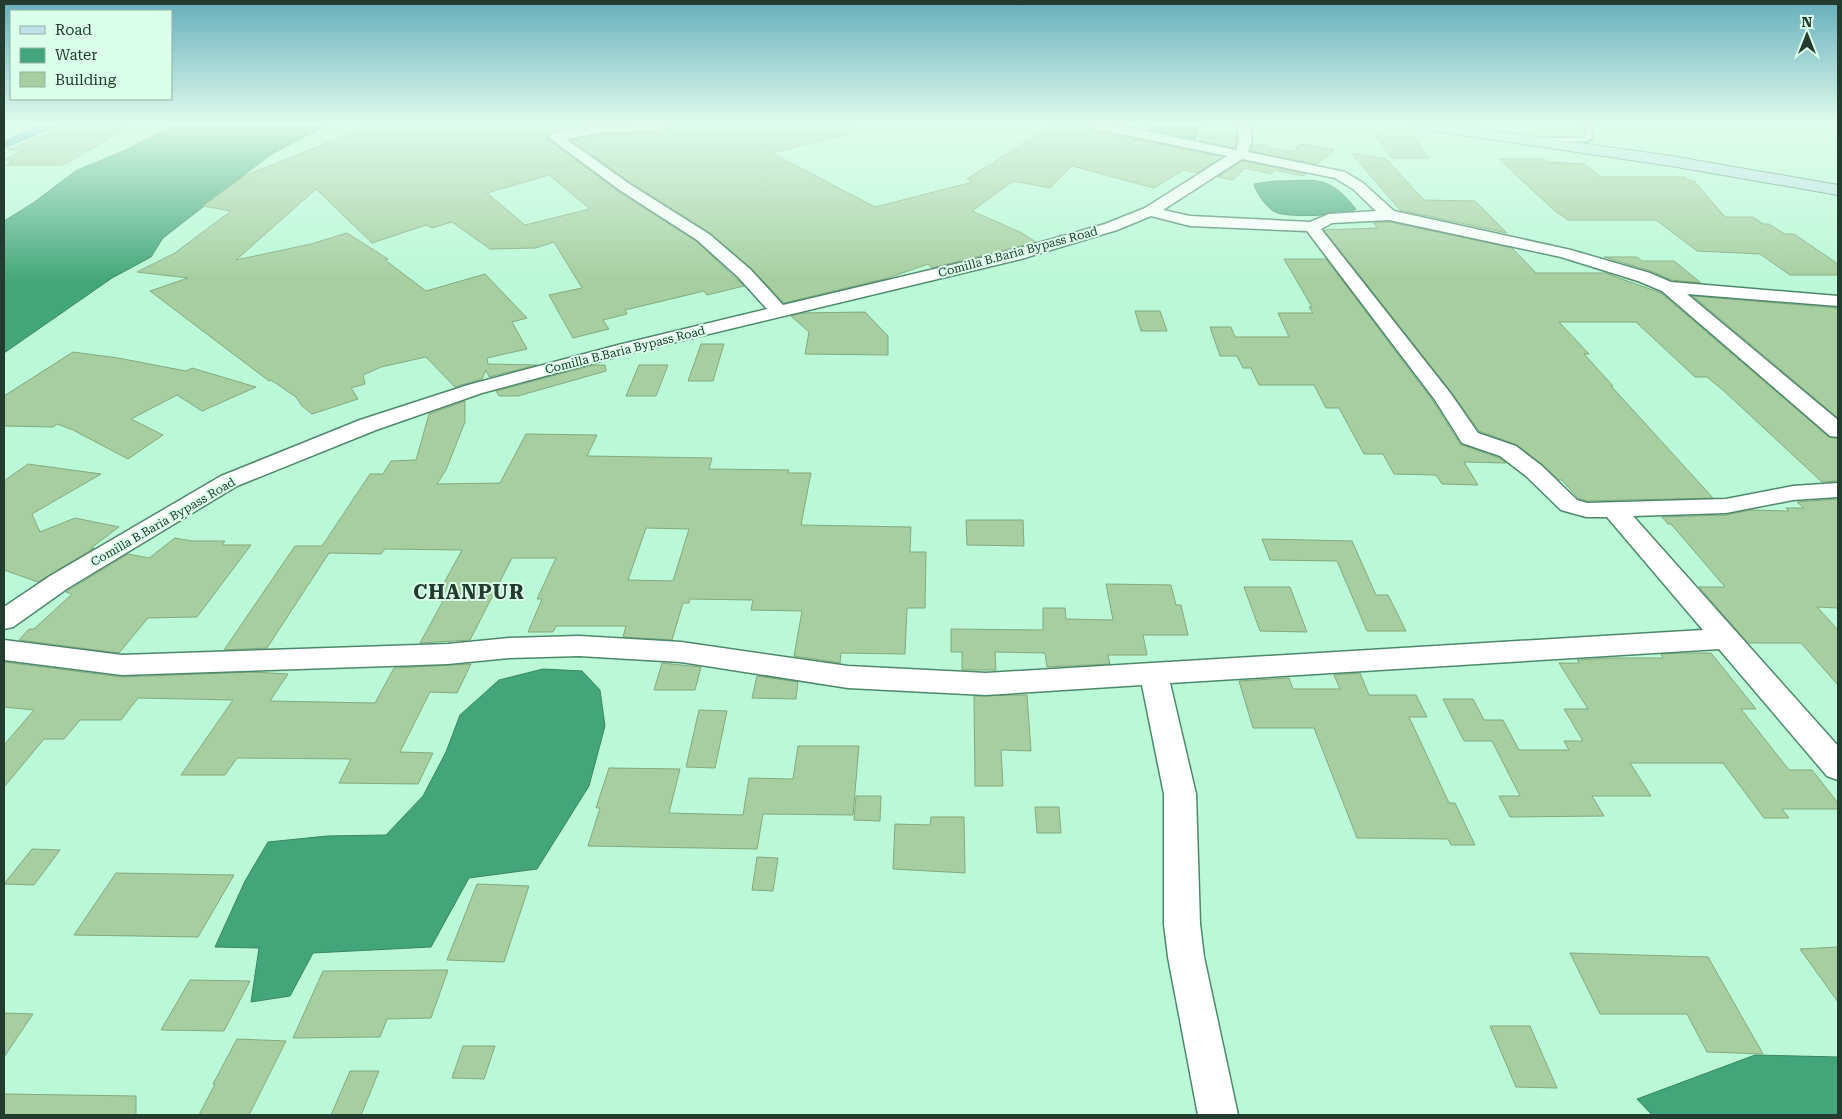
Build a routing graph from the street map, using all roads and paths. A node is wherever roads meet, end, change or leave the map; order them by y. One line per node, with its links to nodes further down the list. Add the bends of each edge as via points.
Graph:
1 (610, 176): 11 (street, via 703,237 744,273)
2 (1205, 176): 6 (street, Comilla B.Baria Bypass Road)
3 (1342, 176): 7 (street, via 1358,186)
4 (1759, 176): 5 (street)
5 (1837, 190)
6 (1150, 211): 8 (street, via 1190,220); 11 (street, Comilla B.Baria Bypass Road, via 1015,255)
7 (1389, 215): 8 (street, via 1329,219); 9 (street, via 1565,254)
8 (1312, 227): 14 (street, via 1444,398 1470,438 1508,451 1569,505 1586,510)
9 (1668, 286): 10 (street); 12 (street)
10 (1838, 301)
11 (780, 313): 15 (street, Comilla B.Baria Bypass Road, via 475,389 368,425 229,481 59,582)
12 (1838, 430)
13 (1838, 490): 14 (street, via 1793,493 1726,506)
14 (1614, 510): 16 (street)
15 (4, 620)
16 (1725, 639): 18 (street); 19 (street)
17 (4, 650): 18 (street, via 122,665 448,654 579,646 681,652 848,677 986,684)
18 (1154, 674): 20 (street, via 1180,794 1182,924 1186,957)
19 (1838, 767)
20 (1218, 1115)

